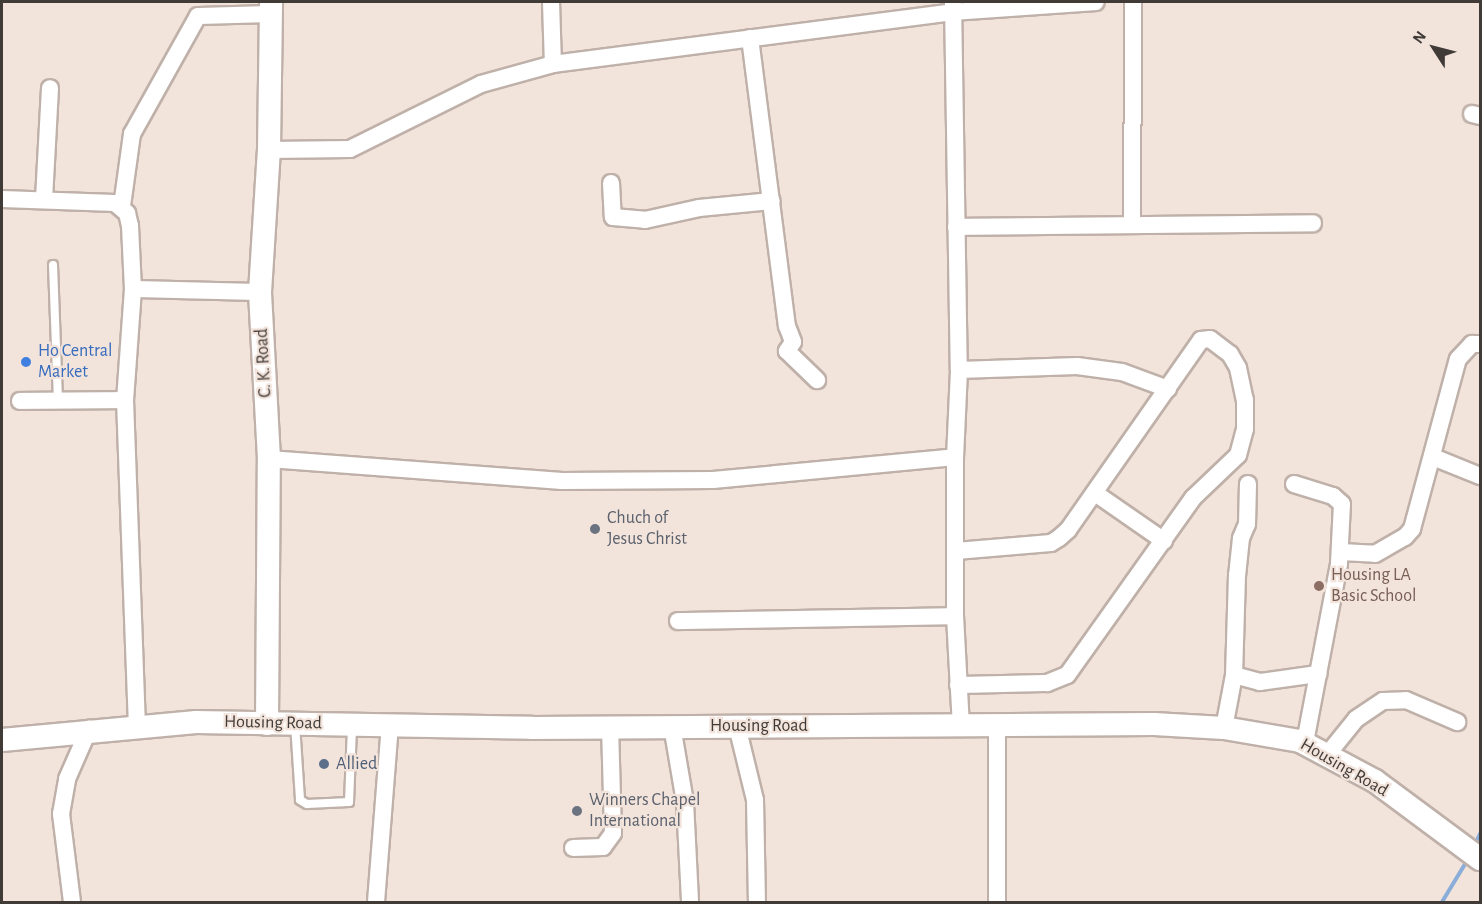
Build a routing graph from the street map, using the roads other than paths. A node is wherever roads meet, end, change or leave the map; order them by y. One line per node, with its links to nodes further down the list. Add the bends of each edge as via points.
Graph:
1 (551, 2): 7 (street)
2 (1096, 2): 4 (street)
3 (1133, 2): 15 (street)
4 (953, 7): 6 (street); 17 (street)
5 (271, 8): 9 (street, C. K. Road); 14 (street, via 198,16 132,134)
6 (750, 38): 7 (street); 13 (street)
7 (552, 64): 9 (street, via 481,84 350,148)
8 (50, 88): 12 (street)
9 (269, 150): 20 (street, C. K. Road)
10 (611, 183): 13 (street, via 613,217 645,220 699,208)
11 (2, 199): 12 (street)
12 (44, 199): 14 (street)
13 (772, 201): 23 (street, via 787,326 793,342 787,351)
14 (122, 206): 19 (street, via 130,226)
15 (1132, 222): 16 (street); 17 (street)
16 (1313, 223)
17 (956, 227): 22 (street)
18 (53, 266): 25 (lane)
19 (133, 290): 20 (street); 26 (street)
20 (260, 292): 30 (street, C. K. Road)
21 (1480, 344): 29 (street, via 1472,344 1458,359)
22 (959, 370): 24 (street, via 1077,366 1122,372); 28 (street)
23 (817, 380)
24 (1168, 388): 34 (street); 35 (street, via 1201,340 1209,339 1230,354 1238,368 1245,400 1245,429 1238,454 1193,498)
25 (58, 399): 26 (street); 27 (street)
26 (125, 400): 48 (street)
27 (20, 401)
28 (955, 457): 30 (street, via 713,480 552,480); 36 (street)
29 (1432, 457): 31 (street); 37 (street, via 1418,513 1406,537 1375,554)
30 (269, 459): 44 (street, C. K. Road)
31 (1480, 476)
32 (1248, 484): 41 (street, via 1247,524 1241,538 1237,575)
33 (1294, 484): 37 (street, via 1333,496 1342,504)
34 (1095, 493): 35 (street); 36 (street, via 1068,530 1051,543)
35 (1164, 541): 42 (street, via 1063,679 1047,683)
36 (956, 551): 38 (street)
37 (1341, 552): 40 (street)
38 (955, 616): 39 (street); 42 (street)
39 (678, 621)
40 (1318, 674): 41 (street, via 1260,682); 57 (street)
41 (1234, 675): 54 (street)
42 (958, 685): 51 (street)
43 (1457, 722): 58 (street, via 1406,700 1383,701 1356,719)
44 (267, 724): 45 (street, Housing Road); 48 (street, Housing Road, via 196,722)
45 (296, 724): 46 (street, Housing Road); 46 (lane, via 300,800 307,804 349,802)
46 (352, 724): 47 (street, Housing Road)
47 (390, 724): 53 (street, Housing Road); 62 (street)
48 (137, 726): 55 (street, Housing Road)
49 (672, 726): 50 (street, Housing Road); 53 (street, Housing Road); 63 (street, via 685,802)
50 (737, 726): 51 (street, Housing Road); 64 (street, via 755,800)
51 (962, 727): 52 (street, Housing Road)
52 (997, 727): 54 (street, Housing Road, via 1154,724); 65 (street)
53 (610, 728): 59 (street, via 613,833 603,847)
54 (1224, 728): 57 (street, Housing Road, via 1272,733)
55 (89, 729): 56 (street, Housing Road); 61 (street, via 67,778 61,814)
56 (2, 741)
57 (1305, 743): 58 (street, Housing Road)
58 (1327, 755): 60 (street, Housing Road, via 1375,781)
59 (573, 848)
60 (1474, 854)
61 (72, 903)
62 (376, 903)
63 (690, 903)
64 (756, 903)
65 (997, 903)

